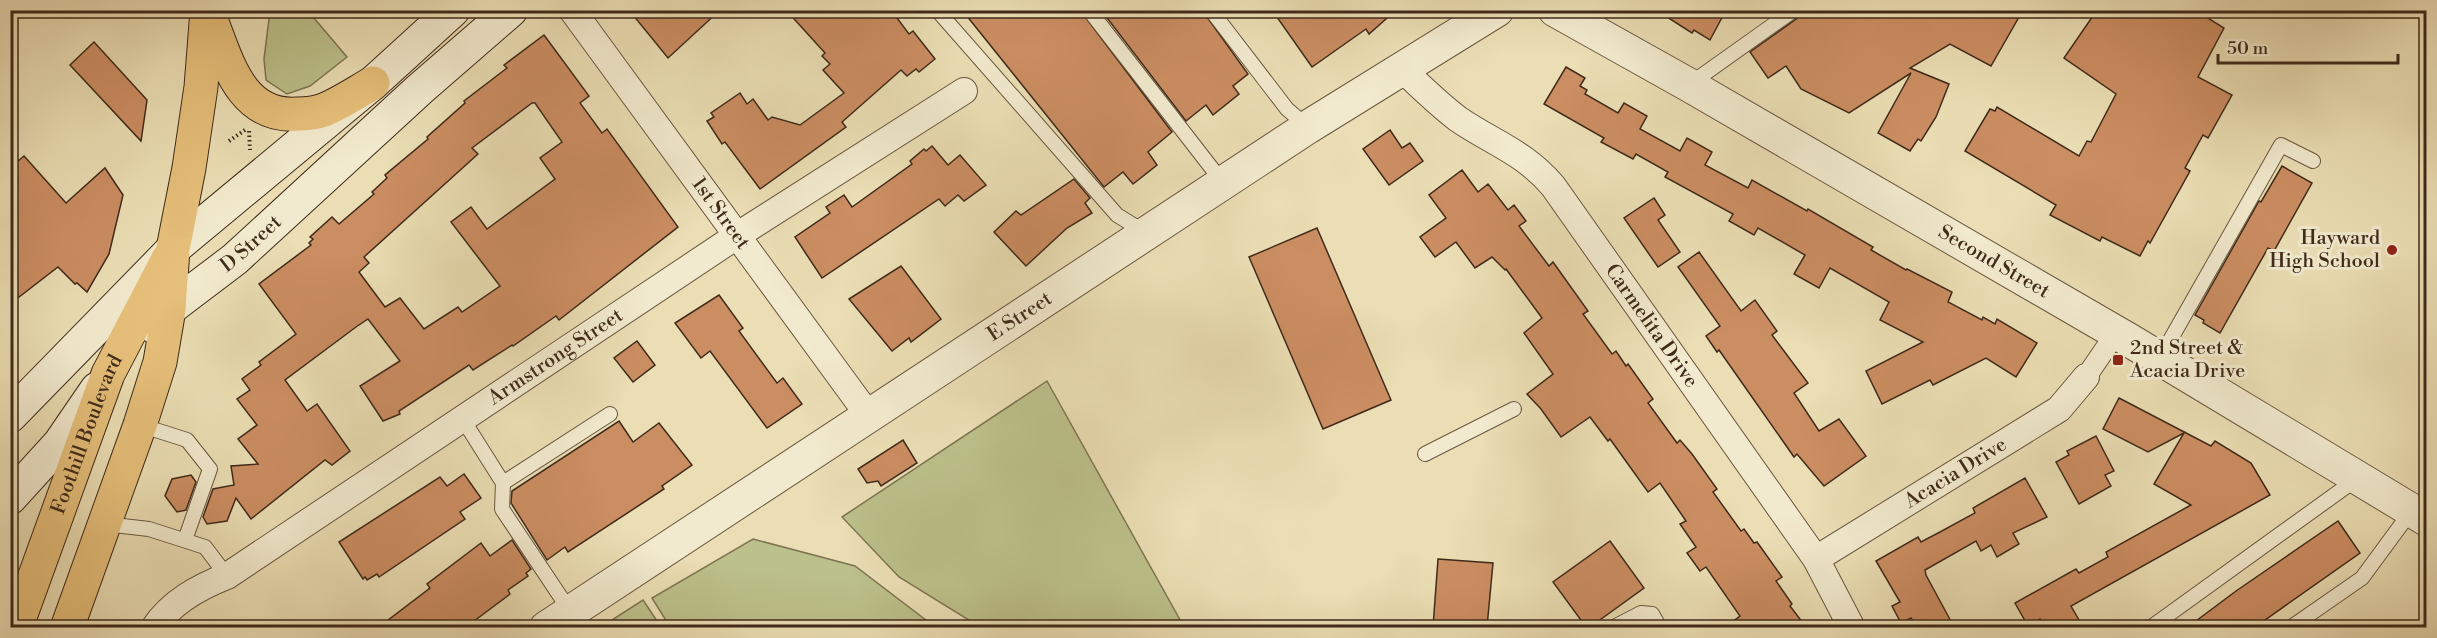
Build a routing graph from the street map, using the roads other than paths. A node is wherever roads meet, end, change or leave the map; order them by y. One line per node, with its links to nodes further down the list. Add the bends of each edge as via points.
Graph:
1 (207, 10): 12 (main road, via 239,85 270,112 286,115 324,110); 20 (main road, Foothill Boulevard, via 197,114)
2 (453, 10): 12 (street)
3 (511, 10): 21 (street, D Street, via 235,259)
4 (572, 10): 19 (street, 1st Street)
5 (937, 10): 18 (lane, via 1117,215)
6 (1089, 10): 17 (lane)
7 (1210, 10): 15 (lane, via 1287,109)
8 (1497, 10): 11 (street, E Street)
9 (1555, 10): 13 (street, Second Street)
10 (1794, 10): 13 (lane)
11 (1402, 69): 15 (street, E Street); 39 (street, Carmelita Drive, via 1457,118 1522,156 1546,178)
12 (373, 83): 20 (street)
13 (1689, 85): 22 (street, Second Street)
14 (964, 91): 19 (street, Armstrong Street)
15 (1308, 128): 17 (street, E Street)
16 (2313, 161): 23 (lane, via 2281,146)
17 (1224, 184): 18 (street, E Street)
18 (1148, 234): 29 (street, E Street)
19 (738, 235): 29 (street, 1st Street); 30 (street, Armstrong Street)
20 (173, 249): 21 (main road, Foothill Boulevard); 24 (main road, Foothill Boulevard); 28 (street)
21 (169, 309): 24 (street, D Street); 31 (main road, Foothill Boulevard, via 160,362)
22 (2116, 333): 23 (street, Second Street); 25 (street)
23 (2160, 358): 33 (street, Second Street)
24 (108, 374): 35 (street, D Street, via 60,443); 42 (main road, Foothill Boulevard)
25 (2086, 377): 39 (street, Acacia Drive, via 2059,409)
26 (1514, 409): 32 (lane)
27 (610, 414): 34 (lane)
28 (10, 416)
29 (868, 416): 41 (street, E Street)
30 (462, 417): 34 (lane); 40 (street, Armstrong Street)
31 (140, 425): 37 (main road, Foothill Boulevard); 38 (lane, via 187,440 210,470)
32 (1425, 454)
33 (2358, 478): 36 (street, Second Street); 48 (lane)
34 (503, 483): 41 (lane, via 502,509)
35 (10, 498)
36 (2419, 514): 49 (lane, via 2362,578)
37 (105, 524): 38 (lane, via 149,529); 43 (main road, Foothill Boulevard)
38 (185, 540): 40 (lane, via 205,547)
39 (1816, 559): 47 (street, Carmelita Drive)
40 (227, 576): 44 (street, Armstrong Street, via 179,600)
41 (558, 619)
42 (16, 627)
43 (67, 627)
44 (154, 627)
45 (1612, 627): 46 (lane, via 1641,613 1652,614)
46 (1660, 627)
47 (1852, 627)
48 (2150, 627)
49 (2290, 627)

